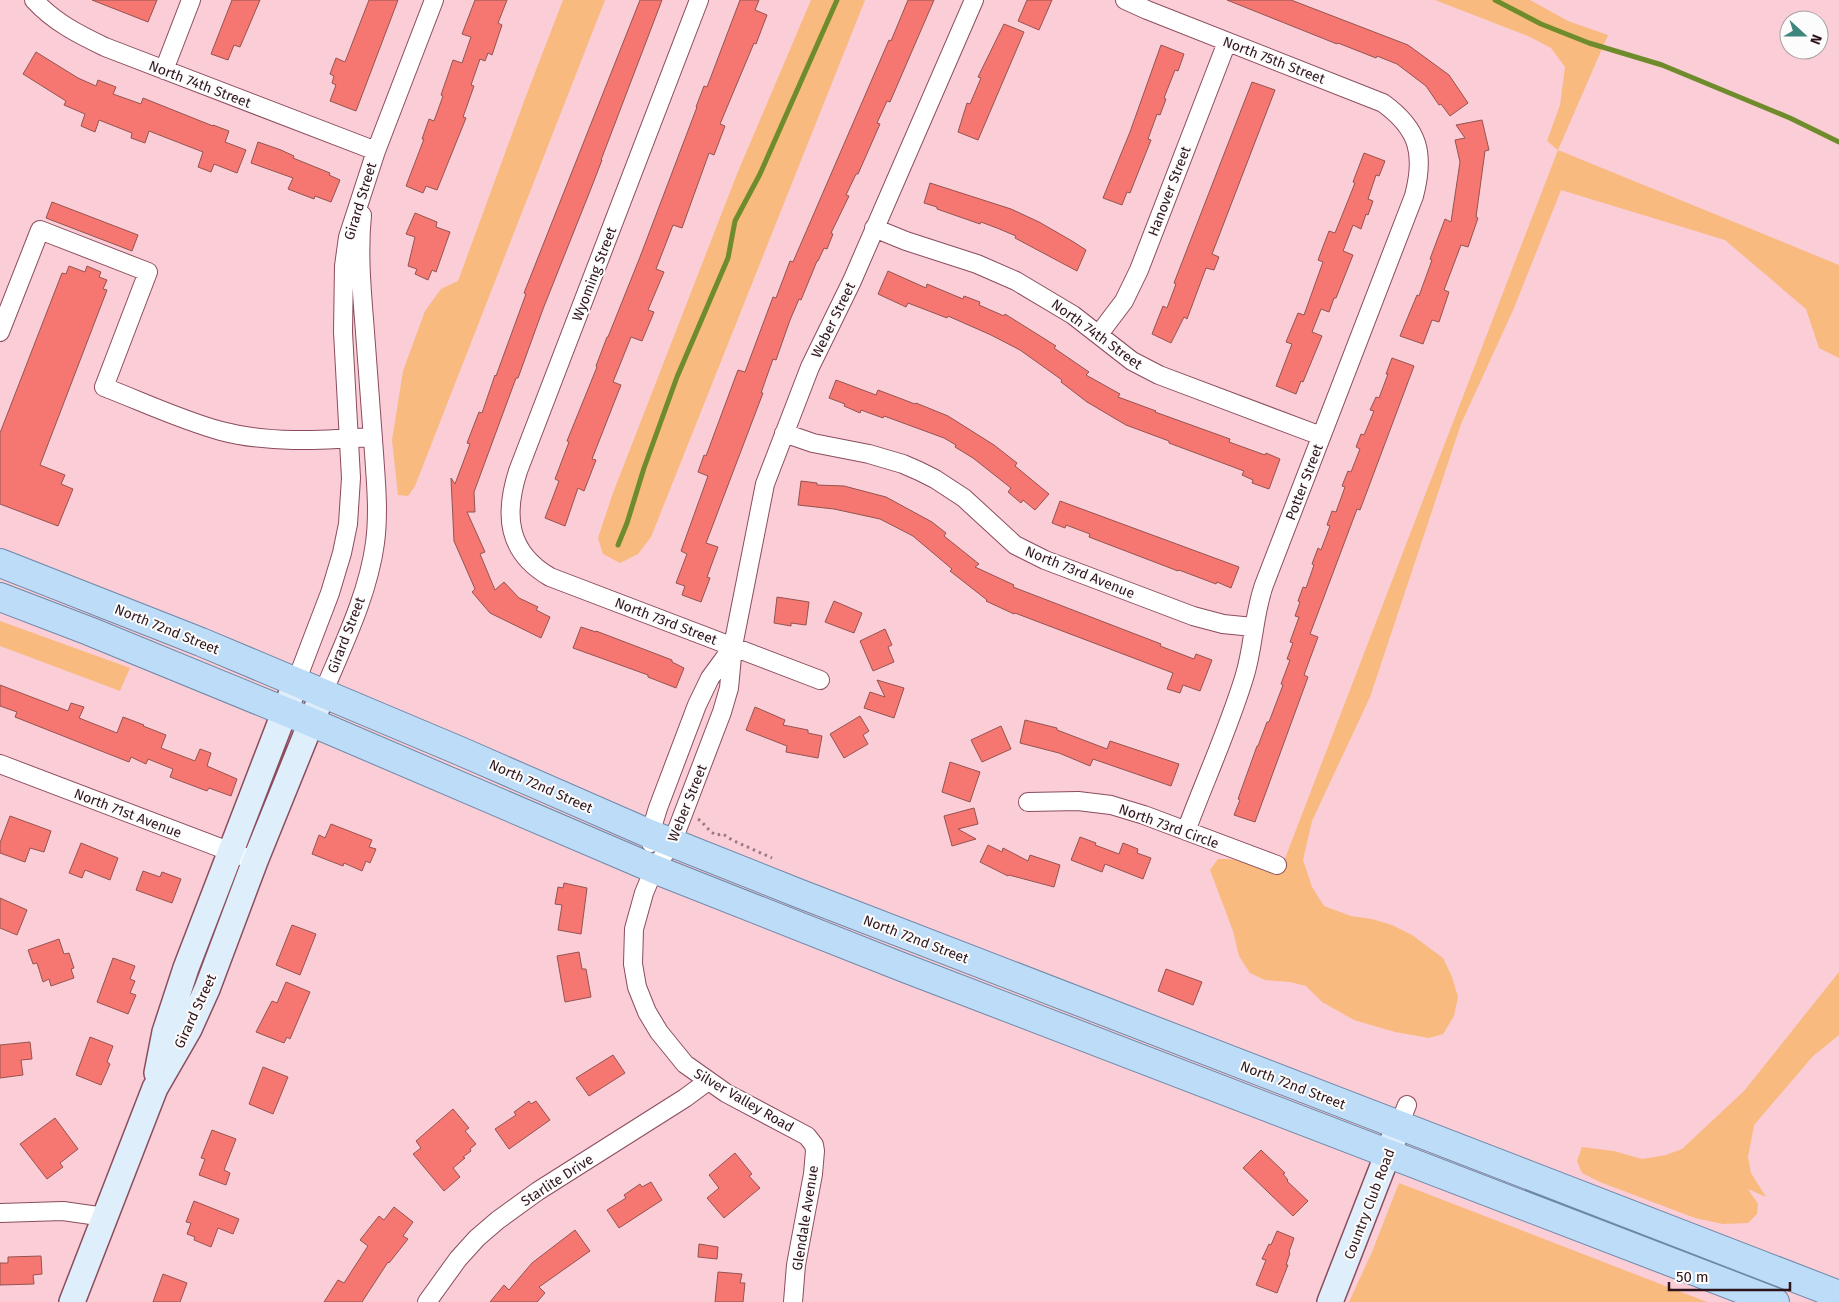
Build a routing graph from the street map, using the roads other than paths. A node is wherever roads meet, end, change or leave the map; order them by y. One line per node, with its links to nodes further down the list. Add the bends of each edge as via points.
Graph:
1 (34, 0): 8 (street, North 74th Street, via 57,22 77,34)
2 (191, 0): 8 (street)
3 (434, 0): 10 (street, Girard Street)
4 (700, 0): 18 (street, Wyoming Street, via 512,488 510,517)
5 (1126, 0): 7 (street, North 75th Street)
6 (973, 2): 11 (street, Weber Street)
7 (1227, 42): 9 (street, North 75th Street, via 1383,103 1399,116); 13 (street, Hanover Street, via 1138,270 1124,301)
8 (164, 70): 10 (street, North 74th Street)
9 (1413, 135): 15 (street, Potter Street, via 1420,163 1414,196)
10 (376, 151): 16 (street, Girard Street, via 363,203 360,239); 17 (street, Girard Street, via 353,216 344,266 343,332)
11 (874, 228): 13 (street, North 74th Street, via 1003,275 1042,295); 14 (street, Weber Street, via 820,343)
12 (0, 332): 17 (street, via 40,230 148,272 104,386 222,431 283,440)
13 (1099, 334): 15 (street, North 74th Street, via 1132,361 1159,375)
14 (784, 433): 21 (street, North 73rd Avenue, via 813,443 886,459 927,475 964,498 1015,545 1045,560 1201,619); 22 (street, Weber Street, via 760,502)
15 (1322, 436): 21 (street, Potter Street, via 1264,585)
16 (373, 437): 17 (street); 25 (street, Girard Street, via 377,511 371,566)
17 (349, 438): 24 (street, Girard Street, via 351,478 346,535 330,593)
18 (520, 551): 22 (street, North 73rd Street, via 550,577)
19 (0, 563): 24 (main road, North 72nd Street)
20 (0, 597): 26 (main road, North 72nd Street)
21 (1253, 627): 30 (street, Potter Street, via 1244,677)
22 (733, 646): 23 (street, North 73rd Street); 31 (street, Weber Street, via 730,688 722,712); 31 (street, Weber Street, via 710,678 697,705 660,804)
23 (820, 680)
24 (296, 682): 25 (main road, North 72nd Street); 26 (street, Girard Street)
25 (323, 693): 27 (street, Girard Street); 31 (main road, North 72nd Street)
26 (284, 710): 27 (main road, North 72nd Street); 32 (street, Girard Street)
27 (311, 722): 33 (street, Girard Street); 35 (main road, North 72nd Street)
28 (0, 764): 32 (street, North 71st Avenue)
29 (1028, 802): 30 (street, North 73rd Circle, via 1098,802)
30 (1186, 831): 34 (street, North 73rd Circle)
31 (661, 838): 35 (street, Weber Street); 38 (main road, North 72nd Street, via 963,958)
32 (230, 852): 33 (street, North 71st Avenue); 37 (street, Girard Street, via 164,1032)
33 (255, 862): 37 (street, Girard Street, via 207,989 189,1029)
34 (1277, 865)
35 (654, 869): 36 (street, Silver Valley Road, via 634,929 633,964 637,987 659,1032 685,1064); 40 (main road, North 72nd Street)
36 (708, 1081): 39 (street, Silver Valley Road); 45 (street, Starlite Drive, via 498,1220 458,1259)
37 (155, 1088): 42 (street, Girard Street)
38 (1403, 1115): 40 (street, Country Club Road); 43 (main road, North 72nd Street)
39 (807, 1136): 46 (street, Glendale Avenue, via 816,1151 796,1265)
40 (1389, 1152): 47 (street, Country Club Road); 48 (main road, North 72nd Street)
41 (0, 1212): 42 (street, via 63,1211)
42 (105, 1217): 44 (street, Girard Street)
43 (1839, 1295)
44 (72, 1302)
45 (427, 1302)
46 (793, 1302)
47 (1330, 1302)
48 (1776, 1302)

